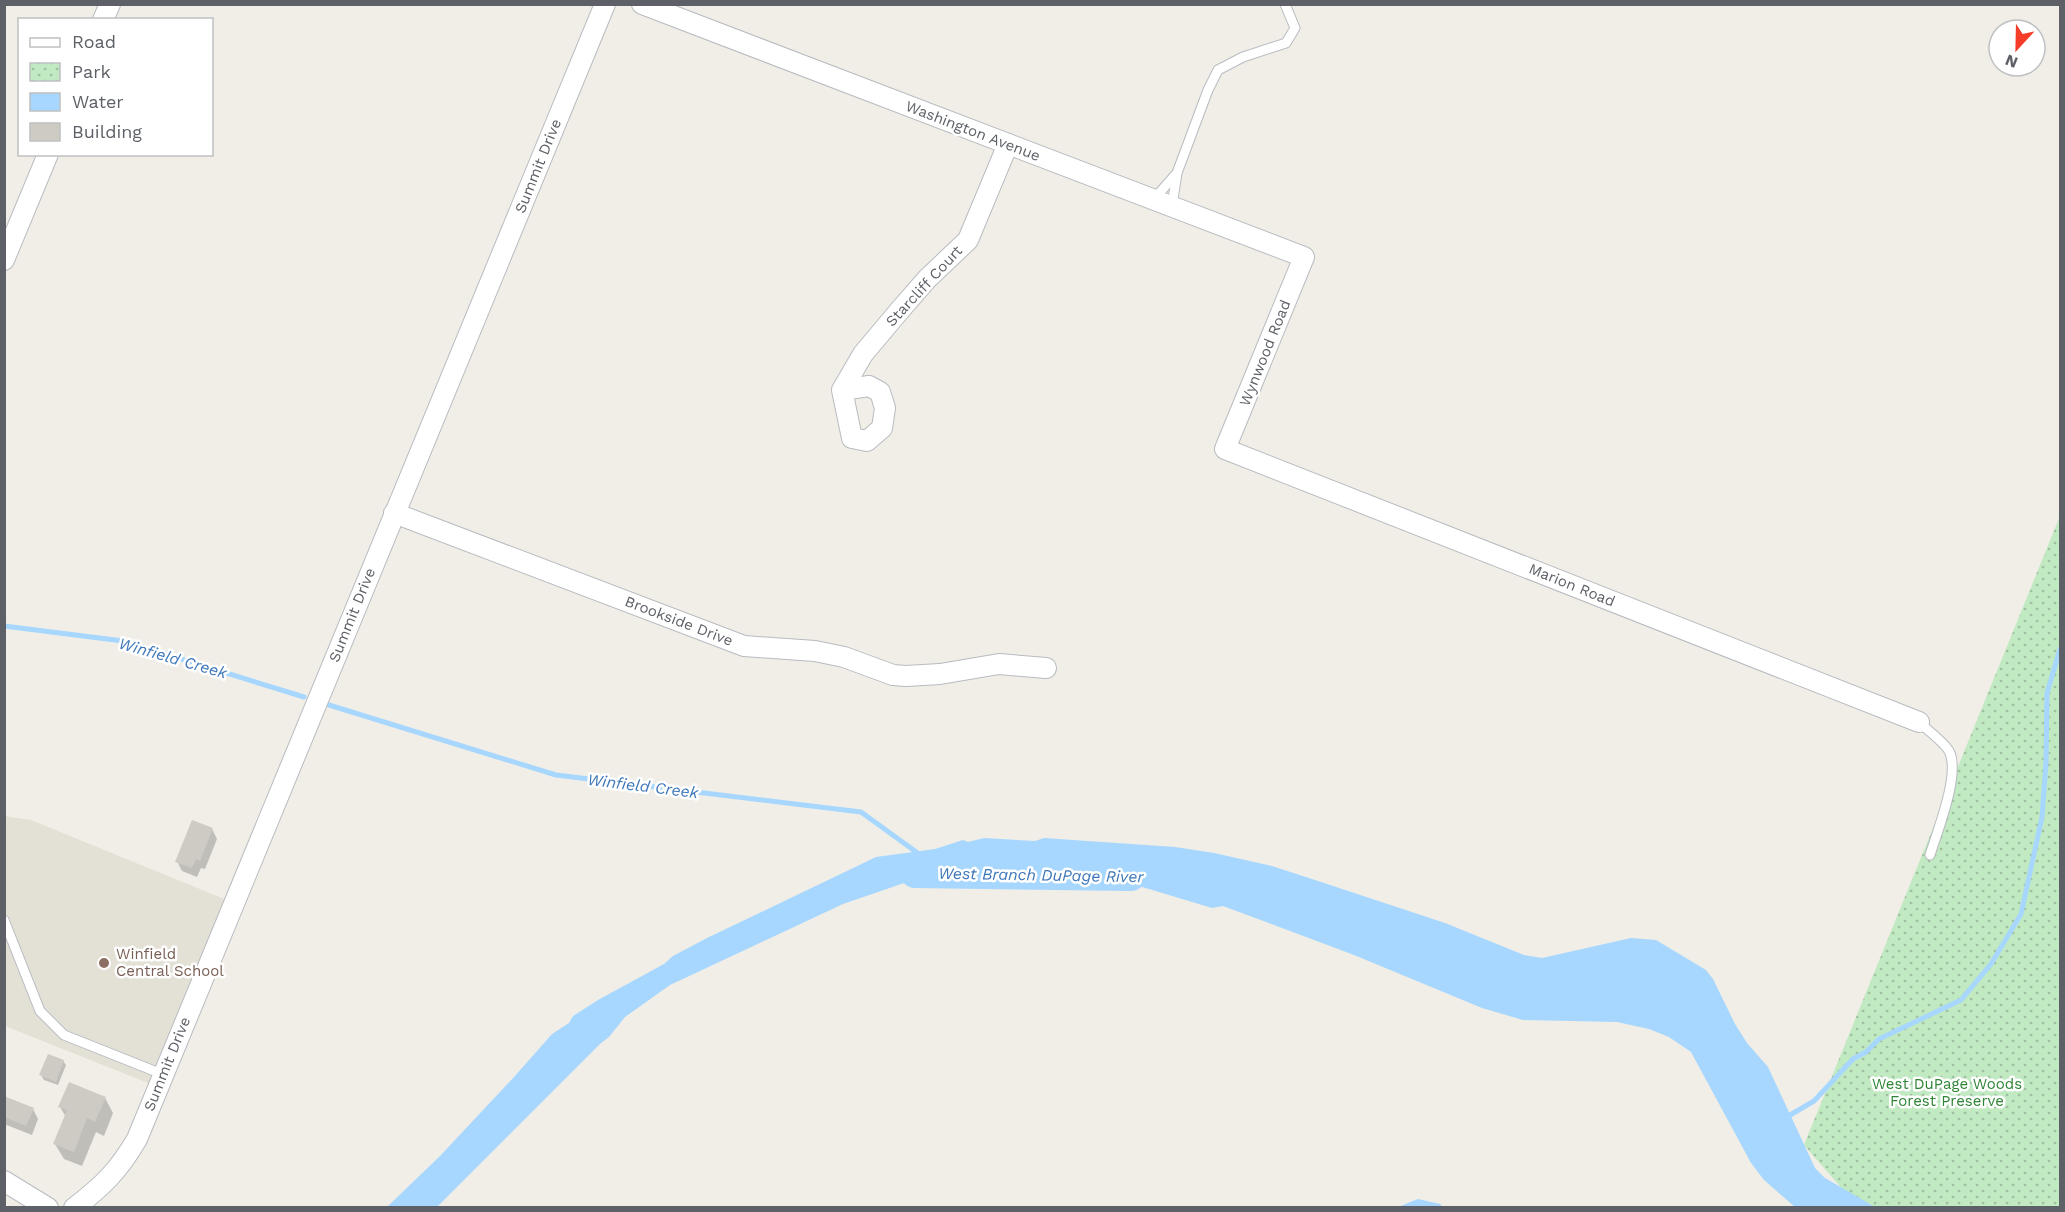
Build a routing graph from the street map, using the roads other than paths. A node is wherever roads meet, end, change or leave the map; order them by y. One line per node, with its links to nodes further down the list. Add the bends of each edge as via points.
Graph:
1 (110, 4): 5 (street)
2 (605, 4): 14 (street, Summit Drive)
3 (642, 4): 6 (street, Washington Avenue)
4 (1285, 4): 8 (lane, via 1295,27 1291,36 1286,43 1218,70)
5 (104, 18)
6 (1008, 144): 9 (street, Washington Avenue); 12 (street, Starcliff Court, via 968,240 892,319 863,354)
7 (47, 156): 11 (street)
8 (1177, 173): 9 (lane); 9 (lane)
9 (1163, 203): 10 (street, Washington Avenue)
10 (1304, 256): 13 (street, Wynwood Road)
11 (4, 260)
12 (843, 390)
13 (1225, 448): 16 (street, Marion Road)
14 (394, 513): 15 (street, Brookside Drive, via 744,646 815,651 906,676 999,664); 19 (street, Summit Drive)
15 (1046, 668)
16 (1919, 722): 17 (lane, via 1950,752 1952,773)
17 (1930, 855)
18 (4, 920): 19 (lane, via 40,1011 64,1035)
19 (162, 1074): 22 (street, Summit Drive, via 137,1139 123,1163)
20 (4, 1181): 21 (street)
21 (48, 1208)
22 (74, 1208)

